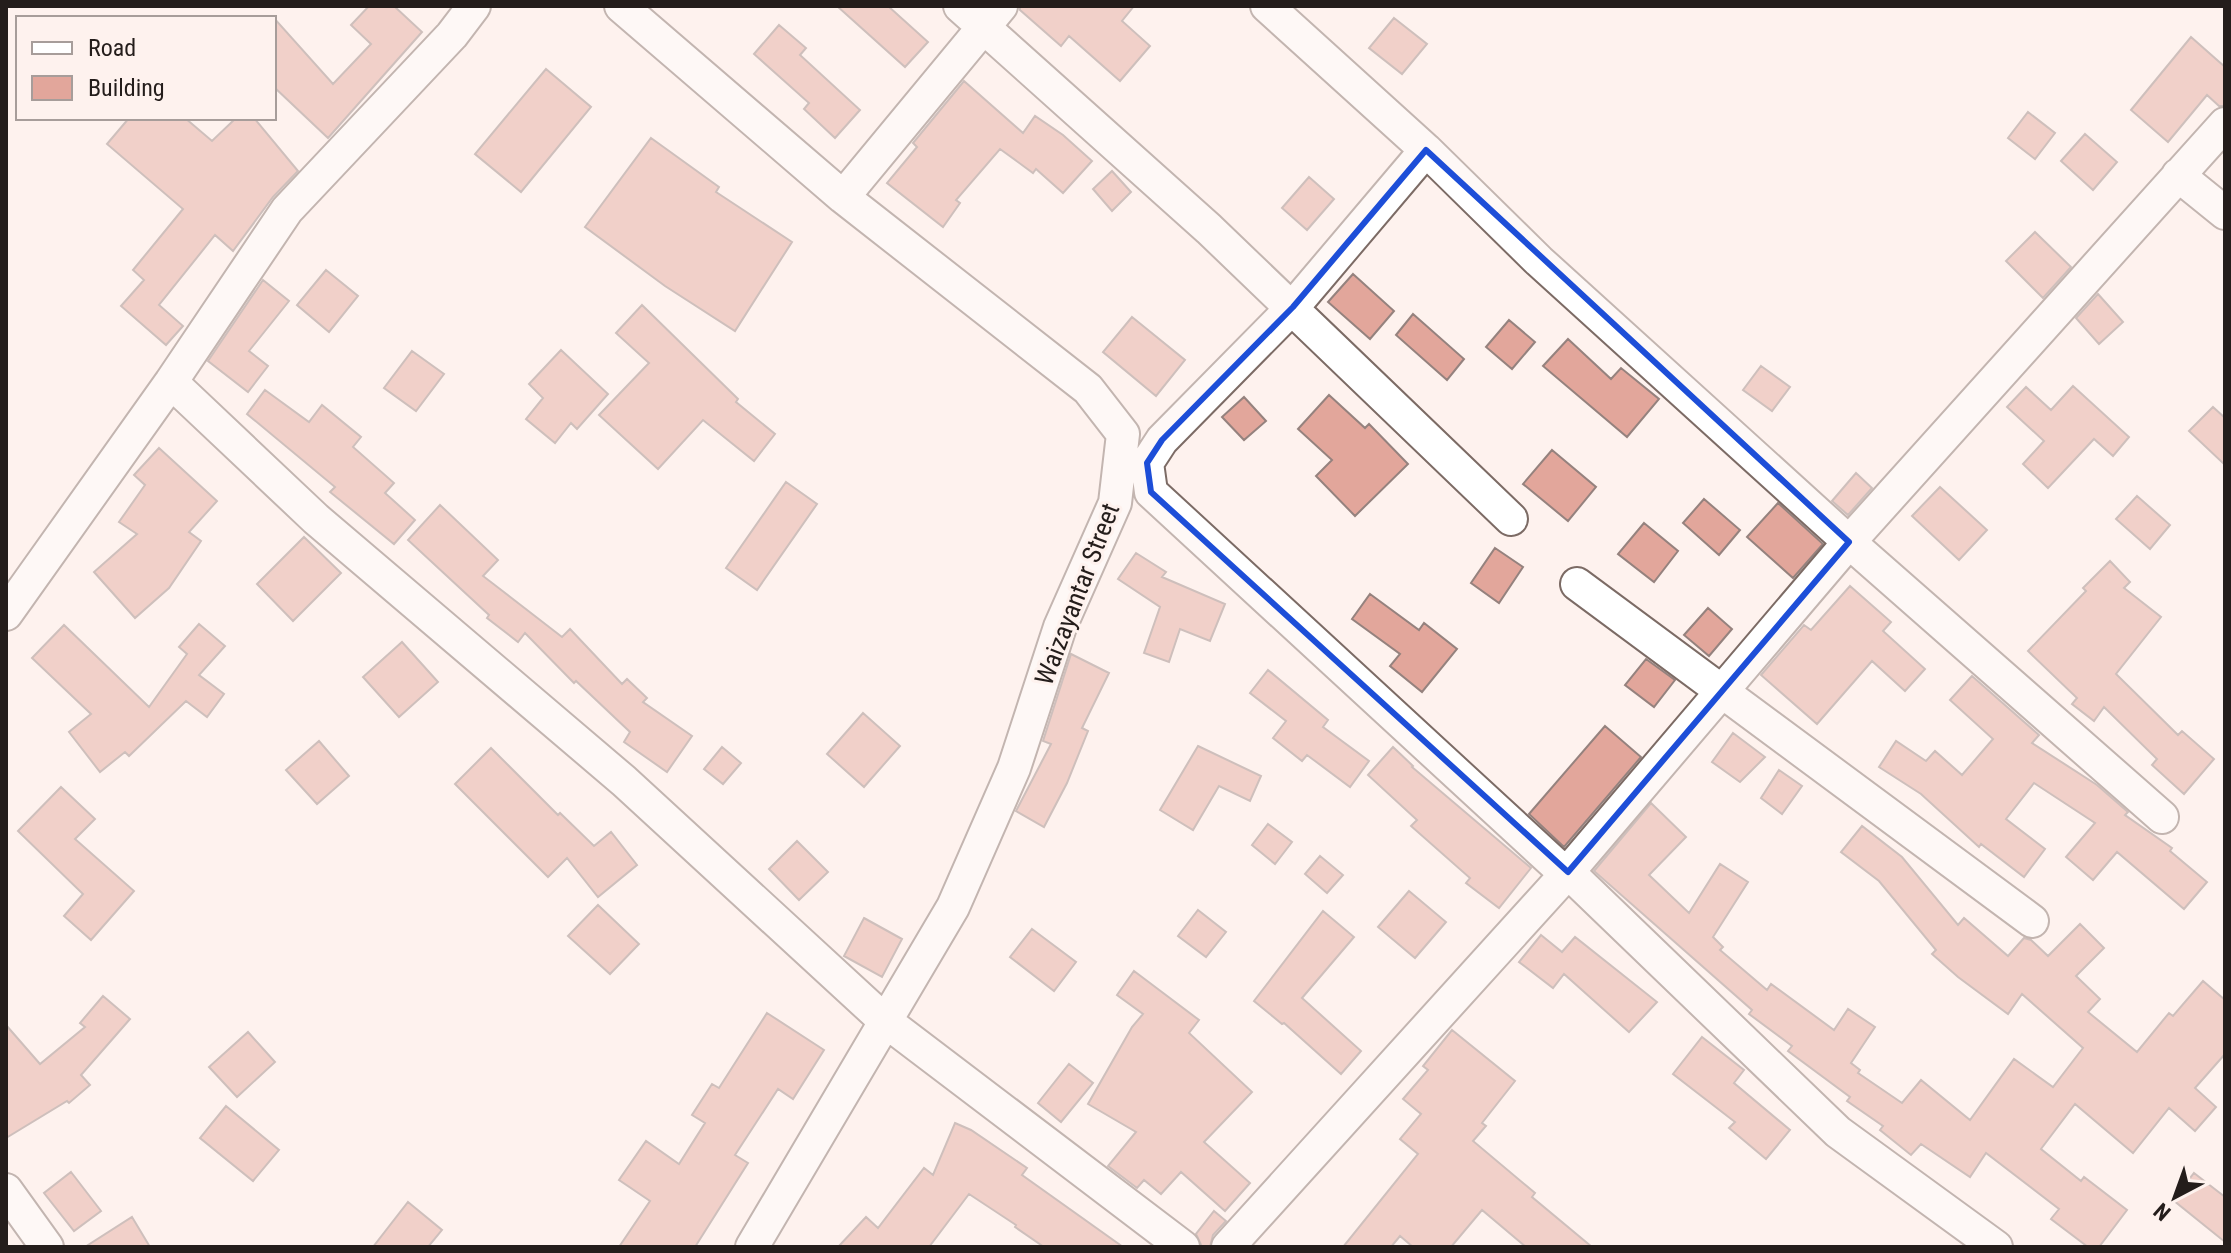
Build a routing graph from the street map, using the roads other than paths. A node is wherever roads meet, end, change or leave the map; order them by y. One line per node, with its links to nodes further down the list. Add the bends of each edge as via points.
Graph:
1 (474, 6): 11 (street, via 287,210)
2 (621, 6): 8 (street, Waizayantar Street)
3 (1267, 6): 6 (street)
4 (981, 13): 8 (street); 10 (street)
5 (2225, 124): 7 (street)
6 (1426, 150): 10 (street); 13 (street, via 1539,261)
7 (2178, 175): 9 (street); 13 (street)
8 (843, 197): 20 (street, Waizayantar Street, via 1088,389 1123,434 1115,503 1060,627 1014,768 953,907)
9 (2225, 213)
10 (1293, 307): 12 (street); 18 (street, via 1162,440 1147,463 1151,492)
11 (171, 382): 15 (street); 20 (street, via 316,519 624,781)
12 (1511, 519)
13 (1849, 542): 16 (street); 17 (street)
14 (1577, 584): 16 (street)
15 (6, 614)
16 (1724, 691): 18 (street); 19 (street)
17 (2162, 817)
18 (1568, 872): 25 (street); 26 (street, via 1838,1132)
19 (2032, 921)
20 (884, 1020): 23 (street, Waizayantar Street); 24 (street)
21 (6, 1190): 22 (street)
22 (47, 1247)
23 (752, 1247)
24 (1183, 1247)
25 (1228, 1247)
26 (1996, 1247)

